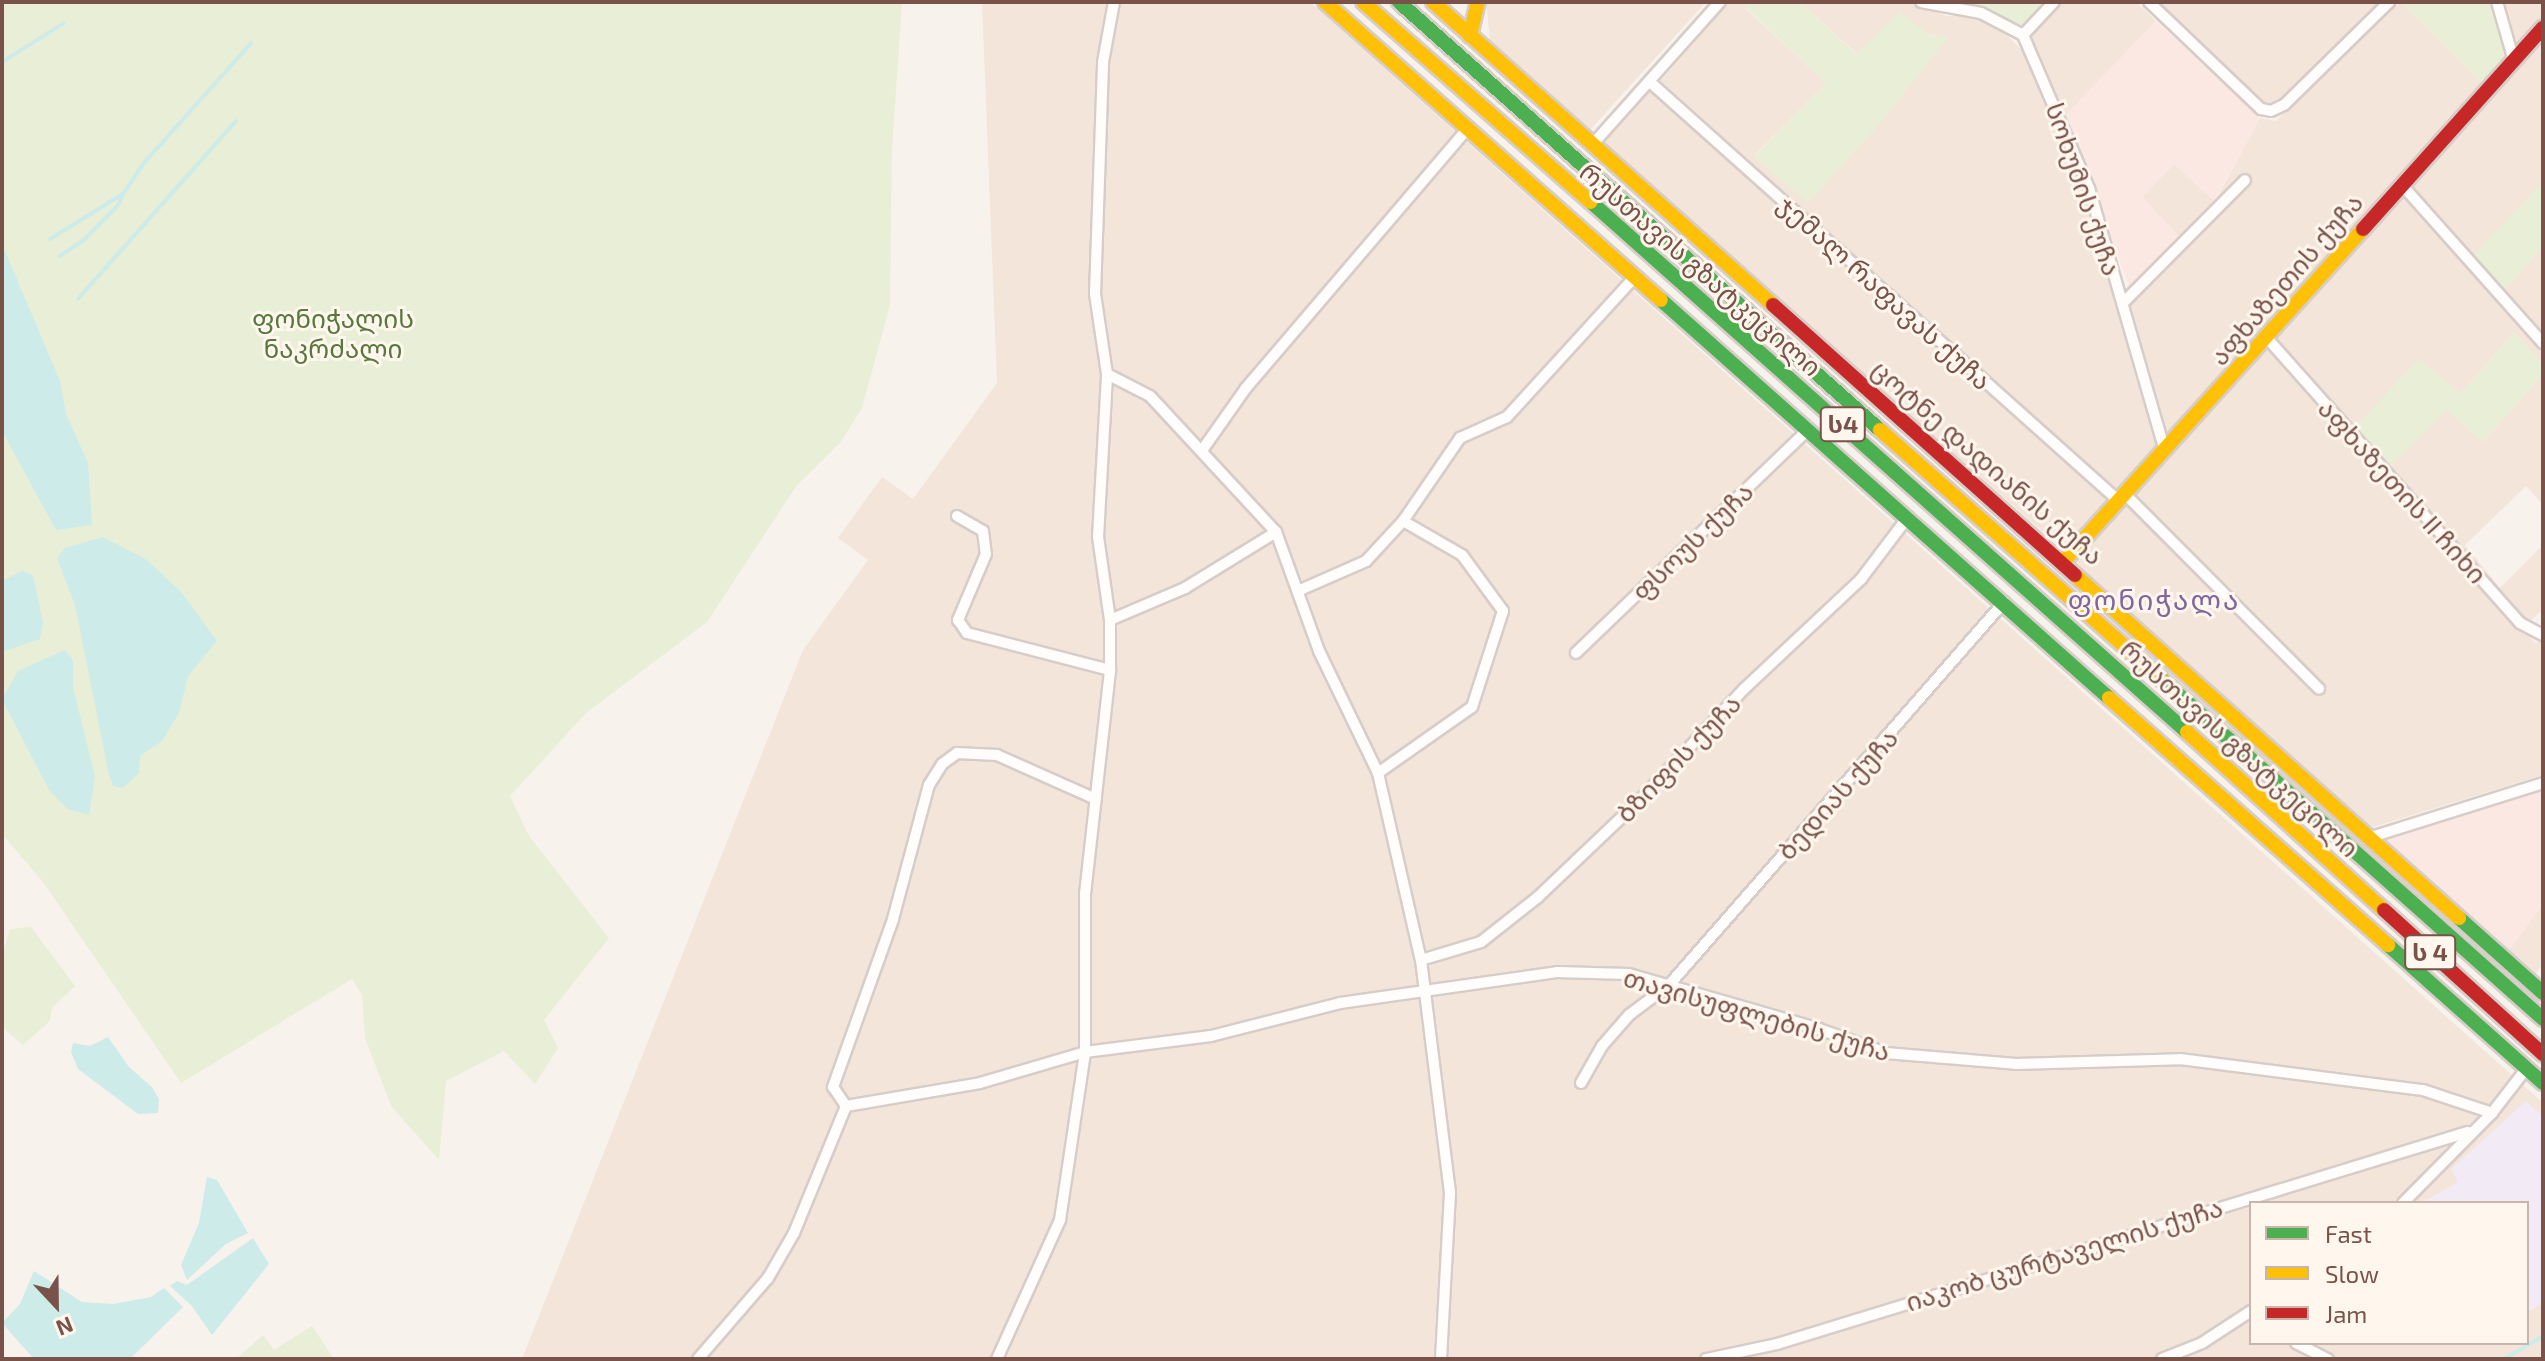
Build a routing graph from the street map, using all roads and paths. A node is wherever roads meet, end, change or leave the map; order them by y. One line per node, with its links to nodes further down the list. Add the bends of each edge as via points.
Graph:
1 (1114, 2): 26 (street, via 1103,62 1095,294)
2 (1325, 2): 18 (main road)
3 (1363, 2): 48 (main road, რუსთავის გზატკეცილი / ს4, via 1930,499)
4 (1399, 2): 43 (main road, რუსთავის გზატკეცილი / ს4)
5 (1433, 2): 15 (main road, ცოტნე დადიანის ქუჩა)
6 (1478, 2): 15 (main road)
7 (1720, 2): 17 (street)
8 (1921, 2): 14 (street, via 1981,13)
9 (2054, 2): 14 (street)
10 (2149, 2): 11 (street, via 2261,109 2271,111 2284,105)
11 (2389, 2)
12 (2497, 2): 16 (street)
13 (2543, 28): 16 (main road, აფხაზეთის ქუჩა)
14 (2023, 35): 23 (street, სოხუმის ქუჩა, via 2089,188)
15 (1470, 36): 19 (main road, ცოტნე დადიანის ქუჩა)
16 (2514, 61): 21 (main road, აფხაზეთის ქუჩა)
17 (1650, 82): 19 (street); 30 (street, ჯემალ რაფავას ქუჩა)
18 (1467, 129): 22 (main road); 28 (street, via 1246,388)
19 (1592, 145): 35 (main road, ცოტნე დადიანის ქუჩა)
20 (2245, 180): 23 (street)
21 (2402, 185): 24 (main road, აფხაზეთის ქუჩა); 25 (street)
22 (1634, 278): 27 (main road); 33 (street, via 1507,417 1460,438)
23 (2123, 303): 29 (street, სოხუმის ქუჩა)
24 (2267, 338): 29 (main road, აფხაზეთის ქუჩა); 39 (street, აფხაზეთის II ჩიხი, via 2520,623)
25 (2543, 343)
26 (1107, 374): 28 (street, via 1150,396); 38 (street, via 1098,537)
27 (1809, 429): 32 (main road); 40 (street, ფსოუს ქუჩა)
28 (1203, 449): 34 (street)
29 (2165, 453): 30 (main road, აფხაზეთის ქუჩა)
30 (2124, 499): 35 (main road, აფხაზეთის ქუჩა); 42 (street, ჯემალ რაფავას ქუჩა)
31 (957, 516): 41 (street, via 983,531 986,554 958,620 967,633)
32 (1908, 517): 37 (main road); 49 (street, ბზიფის ქუჩა, via 1861,579 1538,897 1481,942)
33 (1403, 521): 36 (street, via 1366,561); 44 (street, via 1462,555 1503,611 1472,707)
34 (1276, 532): 36 (street); 38 (street, via 1185,588)
35 (2064, 561): 47 (main road, ცოტნე დადიანის ქუჩა)
36 (1300, 590): 44 (street, via 1319,651)
37 (2004, 602): 50 (street, ბედიას ქუჩა); 56 (main road)
38 (1110, 620): 41 (street)
39 (2543, 635)
40 (1576, 653)
41 (1110, 670): 46 (street)
42 (2319, 689)
43 (2223, 734): 53 (main road, რუსთავის გზატკეცილი / ს 4)
44 (1378, 773): 49 (street)
45 (2543, 783): 47 (street)
46 (1096, 799): 54 (street, via 1085,894); 59 (street, via 997,755 957,753 942,764 929,785 893,919 833,1087)
47 (2368, 838): 51 (main road, ცოტნე დადიანის ქუჩა)
48 (2318, 850): 55 (main road, რუსთავის გზატკეცილი / ს 4)
49 (1421, 960): 52 (street)
50 (1669, 985): 52 (street, თავისუფლების ქუჩა, via 1629,974 1557,972); 57 (street, ბედიას ქუჩა, via 1629,1015 1602,1046); 60 (street, თავისუფლების ქუჩა, via 1886,1053 2016,1064 2194,1061 2423,1090)
51 (2541, 987)
52 (1423, 991): 54 (street, თავისუფლების ქუჩა, via 1340,1003 1161,1046); 67 (street, via 1450,1193)
53 (2543, 1019)
54 (1085, 1052): 59 (street, თავისუფლების ქუჩა, via 980,1083); 66 (street, via 1060,1220)
55 (2543, 1054)
56 (2526, 1069): 58 (main road); 60 (street)
57 (1581, 1083)
58 (2543, 1083)
59 (846, 1106): 65 (street, via 794,1233 768,1278)
60 (2492, 1113): 61 (street)
61 (2468, 1132): 62 (street); 68 (street, იაკობ ცურტაველის ქუჩა, via 1777,1344)
62 (2405, 1201)
63 (2249, 1312): 69 (street, via 2202,1343)
64 (2300, 1345): 70 (street)
65 (698, 1359)
66 (997, 1359)
67 (1441, 1359)
68 (1706, 1359)
69 (2162, 1359)
70 (2328, 1359)

